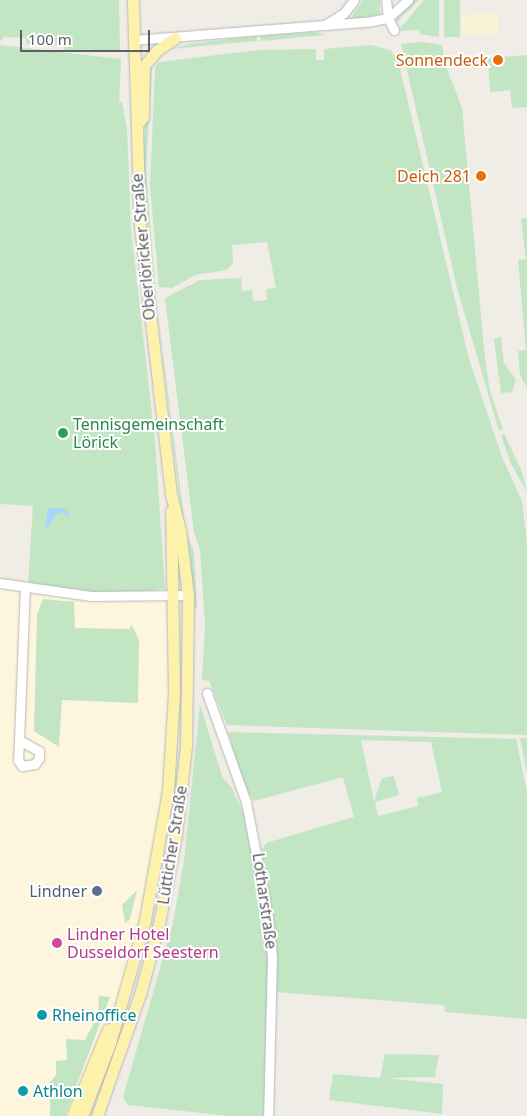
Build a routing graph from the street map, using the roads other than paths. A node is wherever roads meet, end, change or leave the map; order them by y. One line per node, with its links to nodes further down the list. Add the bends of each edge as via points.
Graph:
1 (133, 0): 9 (main road, Oberlöricker Straße)
2 (354, 0): 6 (street, via 335,20)
3 (386, 0): 5 (street)
4 (408, 0): 5 (street)
5 (388, 18): 6 (street); 7 (street)
6 (319, 27): 8 (street)
7 (394, 30)
8 (174, 38): 9 (street); 10 (main road, via 156,50 144,66 142,117)
9 (133, 40): 10 (main road, Oberlöricker Straße)
10 (135, 128): 11 (main road, Oberlöricker Straße, via 140,226)
11 (171, 494): 14 (main road, Oberlöricker Straße, via 180,530); 15 (main road, Oberlöricker Straße)
12 (0, 583): 13 (street)
13 (25, 587): 15 (street, via 91,596); 17 (street)
14 (188, 595): 15 (street); 21 (main road, Lütticher Straße, via 186,746 176,834 159,924 141,991)
15 (174, 596): 18 (main road, Lütticher Straße, via 174,694 168,791 145,920)
16 (207, 693): 22 (street, Lotharstraße, via 246,802 268,918 272,956)
17 (19, 740)
18 (118, 1016): 19 (main road, via 107,1030); 20 (main road, Lütticher Straße)
19 (72, 1116)
20 (82, 1116)
21 (97, 1116)
22 (268, 1116)

